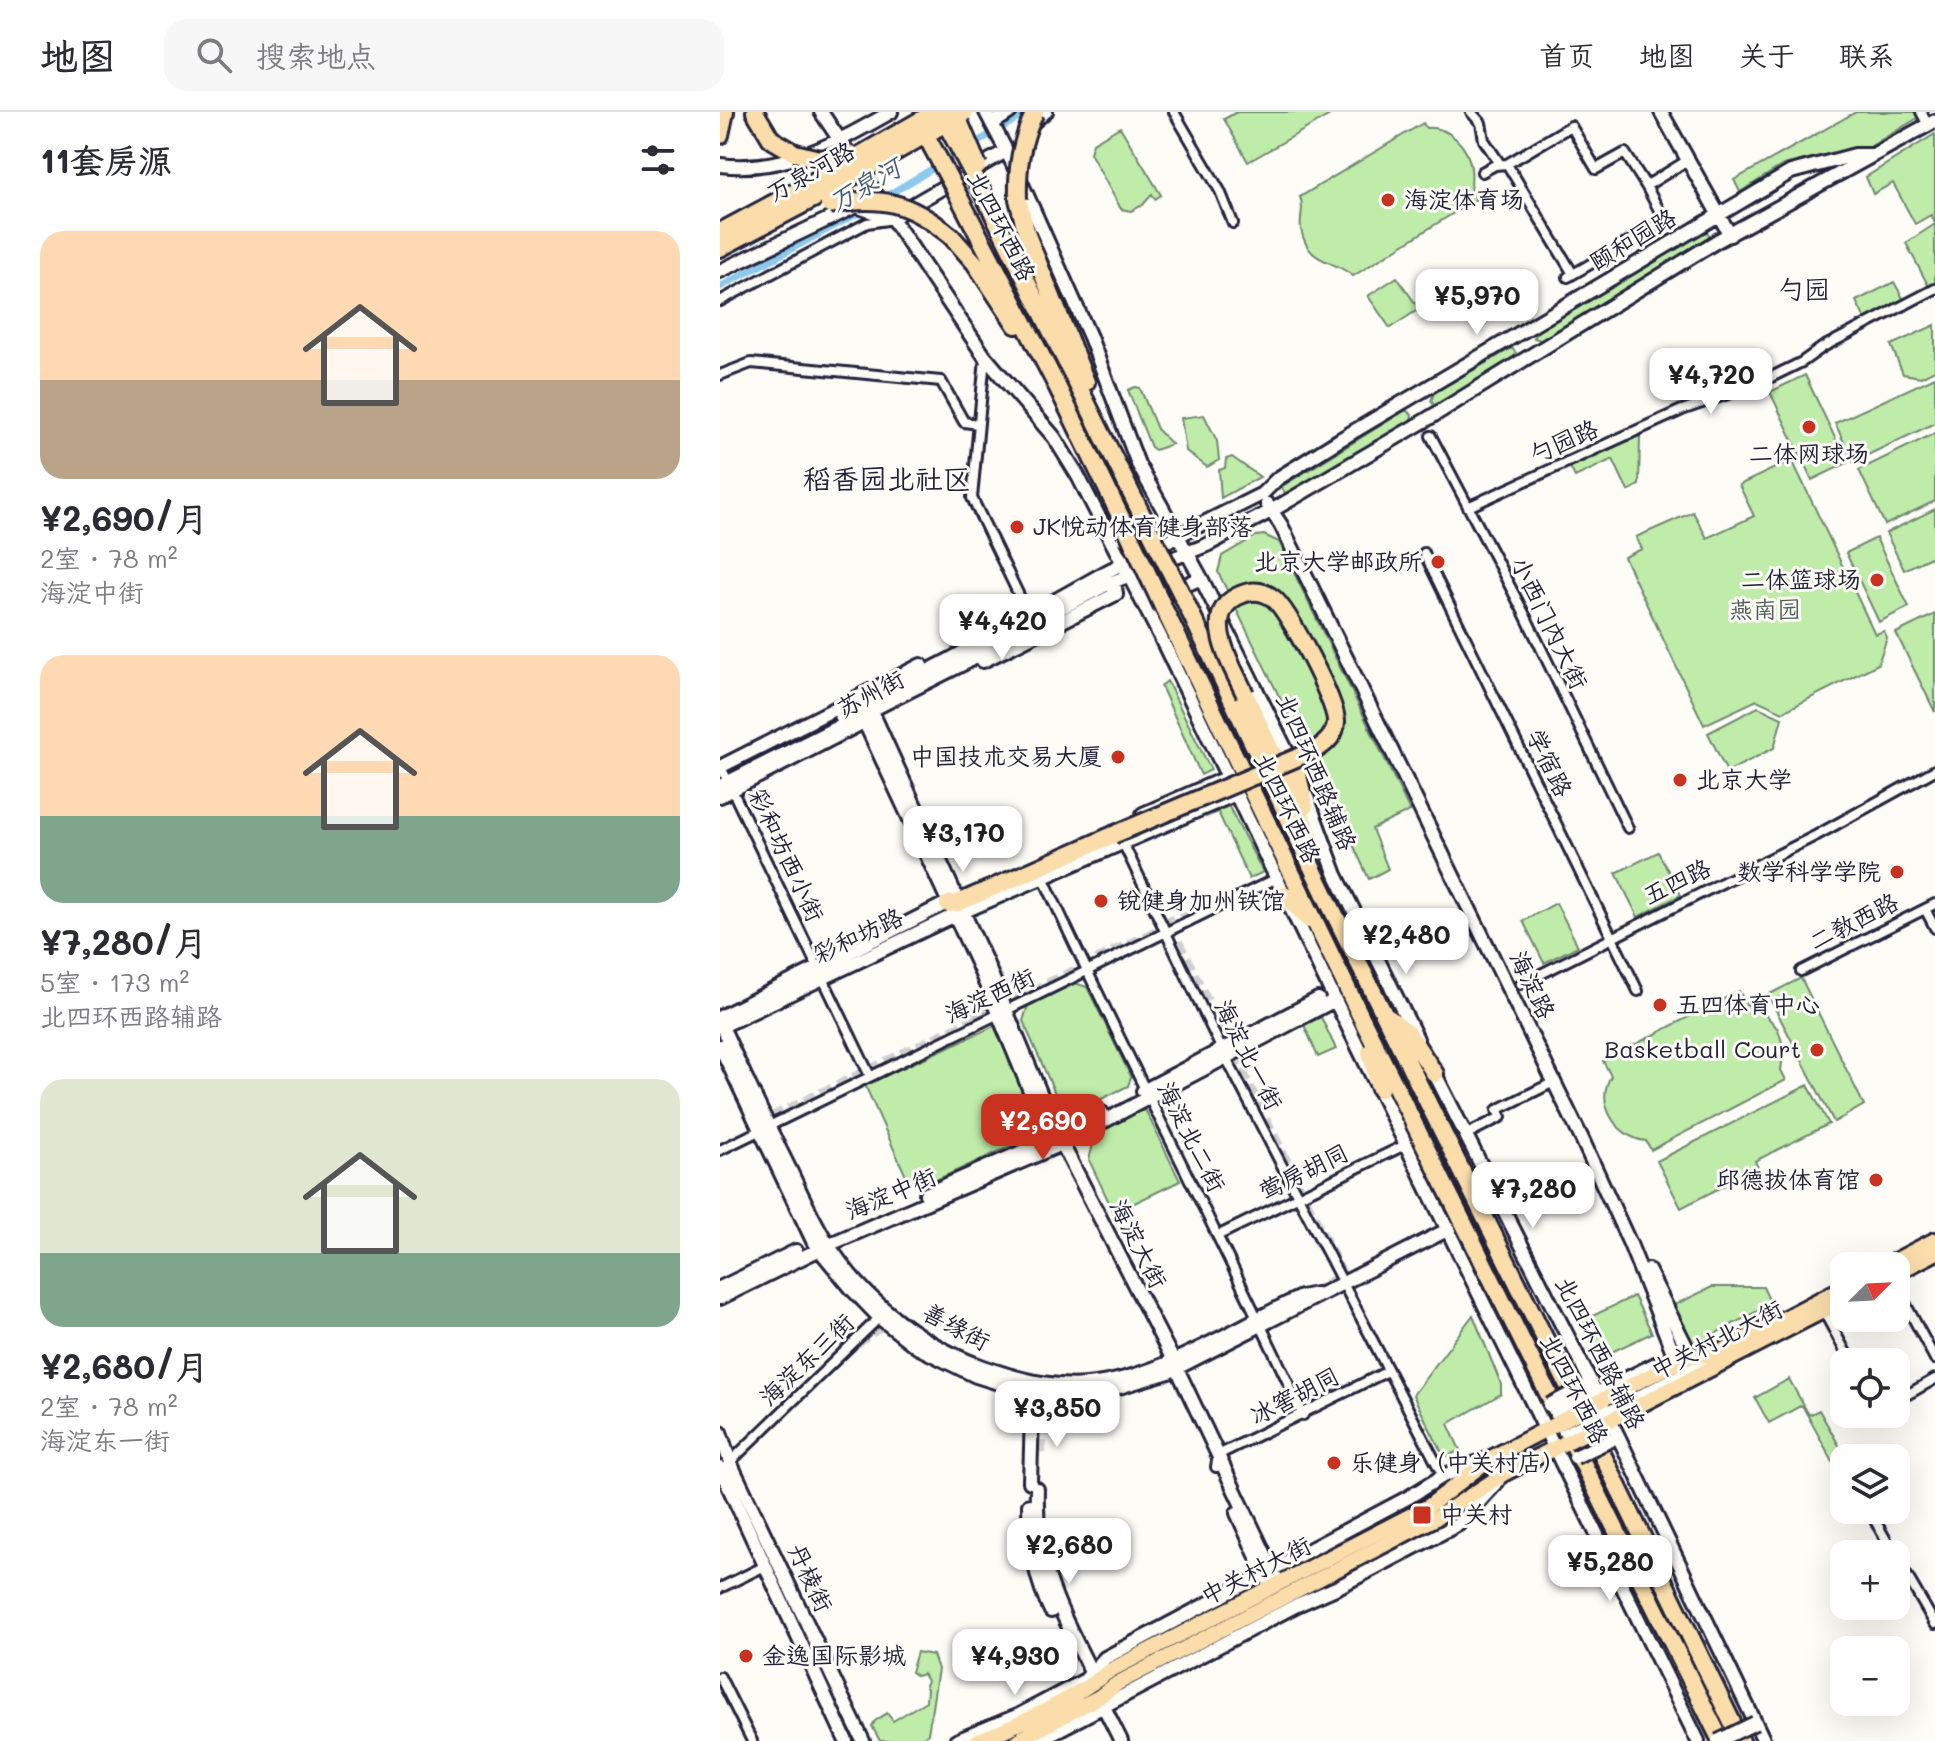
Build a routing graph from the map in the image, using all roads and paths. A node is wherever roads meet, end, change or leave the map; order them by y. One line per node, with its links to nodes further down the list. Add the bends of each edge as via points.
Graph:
1 (725, 112): 18 (highway)
2 (755, 112): 20 (highway, bridge, via 771,139 809,158 849,155)
3 (821, 112): 19 (street)
4 (891, 112): 19 (street, 万泉河路)
5 (914, 112): 42 (highway, 北四环西路, bridge)
6 (937, 112): 20 (highway, 万泉河路, bridge); 28 (highway, 北四环西路, bridge)
7 (955, 112): 28 (highway, bridge)
8 (965, 112): 30 (highway, 万泉河路, bridge)
9 (1010, 112): 16 (street)
10 (1035, 112): 45 (highway, bridge, via 1017,170 1018,199)
11 (1048, 112): 21 (street)
12 (1174, 112): 34 (street)
13 (1471, 112): 25 (street)
14 (1661, 112): 24 (street)
15 (1921, 112): 17 (street)
16 (989, 118): 21 (street, 北四环西路)
17 (1932, 123): 23 (street, 颐和园路)
18 (720, 135)
19 (841, 140): 22 (street, 万泉河路); 33 (street, bridge)
20 (886, 141): 30 (highway, 万泉河路, bridge)
21 (1005, 148): 33 (street); 49 (street, 北四环西路, via 1090,337 1138,464)
22 (823, 150): 26 (street, 万泉河路, via 771,165); 31 (street)
23 (1874, 155): 32 (street, 颐和园路, via 1791,172); 35 (street, 颐和园路)
24 (1688, 160): 29 (street); 32 (street)
25 (1503, 164): 27 (street); 29 (street, via 1571,126 1596,169 1625,153); 29 (street, via 1571,275 1665,221)
26 (720, 165)
27 (1482, 172)
28 (982, 184): 45 (highway, 北四环西路)
29 (1646, 186)
30 (816, 197): 36 (highway, 万泉河路); 36 (highway, 万泉河路); 42 (highway, bridge, via 883,200 917,212 951,236 975,263)
31 (856, 206): 33 (street); 37 (street, 万泉河路)
32 (1719, 215): 35 (street); 46 (street, 颐和园路, via 1341,439)
33 (891, 216): 39 (street, via 867,223); 40 (street)
34 (1233, 223)
35 (1730, 235): 48 (street, 颐和园路)
36 (724, 243)
37 (720, 271)
38 (1935, 289): 47 (street, 勺园路, via 1757,384 1682,410)
39 (720, 301)
40 (985, 357): 43 (street); 51 (street, via 1054,437)
41 (720, 375): 43 (street, via 751,363 941,381 964,422)
42 (1057, 386): 77 (highway, 北四环西路, bridge)
43 (978, 424): 58 (street, via 972,498)
44 (1431, 436): 47 (street, 小西门内大街)
45 (1105, 441): 71 (highway, 北四环西路, bridge)
46 (1262, 494): 48 (street, 海淀路); 50 (street, 颐和园路)
47 (1468, 507): 65 (street, 小西门内大街)
48 (1271, 511): 52 (street, 颐和园路); 93 (street, 海淀路)
49 (1167, 517): 50 (street, 北四环西路); 51 (street)
50 (1178, 536): 52 (street, 北四环西路); 54 (street, 颐和园路)
51 (1113, 543): 54 (street)
52 (1187, 553): 54 (street, 颐和园路); 56 (street, 北四环西路辅路)
53 (1424, 553): 78 (street, 学宿路)
54 (1126, 570): 55 (street, 苏州街); 57 (street)
55 (1111, 576): 58 (street, 苏州街); 59 (street, 苏州街, via 1116,594)
56 (1201, 578): 57 (street); 61 (street, 北四环西路辅路)
57 (1144, 604): 63 (street)
58 (1026, 610): 59 (street, 苏州街); 62 (street, 苏州街)
59 (866, 712): 62 (street, 苏州街); 73 (street, 海淀大街)
60 (1935, 770): 78 (street, 五四路)
61 (1297, 771): 67 (highway); 91 (street, 北四环西路辅路, via 1336,875)
62 (723, 778): 81 (street, 彩和坊西小街)
63 (1224, 778): 64 (street); 73 (street, 彩和坊路)
64 (1232, 796): 66 (street, 彩和坊路); 69 (street)
65 (1628, 828)
66 (1118, 839): 67 (highway, bridge, via 1315,750 1332,734 1333,705 1291,619 1275,599 1261,592 1242,594 1228,603 1220,624 1222,644 1245,694); 68 (street, 彩和坊路); 73 (highway); 76 (street, 海淀北一街)
67 (1312, 839): 71 (highway)
68 (1043, 877): 73 (street, 彩和坊路); 80 (street, 海淀北二街)
69 (1277, 878): 70 (street); 76 (street, 海淀西街)
70 (1285, 895): 77 (highway); 84 (street)
71 (1328, 901): 86 (highway, 北四环西路)
72 (1935, 904): 74 (street, 二教西路)
73 (955, 906): 81 (street, 彩和坊路); 85 (street, 海淀大街)
74 (1925, 909): 75 (street); 79 (street, 二教西路)
75 (1935, 928)
76 (1166, 933): 80 (street, 海淀西街); 90 (street, 海淀北一街)
77 (1322, 935): 87 (highway, 北四环西路)
78 (1611, 937): 82 (street, 五四路); 83 (street, 学宿路)
79 (1801, 971)
80 (1087, 972): 85 (street, 海淀西街); 95 (street, 海淀北二街)
81 (820, 973): 88 (street, 彩和坊路); 92 (street, 彩和坊西小街)
82 (1521, 984)
83 (1638, 991)
84 (1333, 996): 90 (street, 海淀中街); 94 (street)
85 (1002, 1012): 92 (street, 海淀西街); 98 (street, 海淀大街)
86 (1386, 1016): 91 (highway, via 1408,1033); 159 (highway, 北四环西路)
87 (1362, 1019): 94 (highway); 158 (highway, 北四环西路)
88 (720, 1023): 96 (street, 善缘街)
89 (720, 1046): 96 (street, 善缘街)
90 (1224, 1054): 95 (street, 海淀中街); 101 (street, 海淀北一街)
91 (1435, 1074): 97 (street, 北四环西路辅路)
92 (870, 1076): 96 (street, 海淀西街)
93 (1554, 1082): 97 (street, via 1497,1110 1501,1117); 106 (street, 海淀路)
94 (1380, 1089): 99 (street)
95 (1146, 1094): 98 (street, 海淀中街); 103 (street, 海淀北二街)
96 (765, 1128): 100 (street, 海淀西街); 105 (street, 善缘街)
97 (1465, 1135): 129 (street, 北四环西路辅路)
98 (1056, 1141): 105 (street, 海淀中街); 124 (street, 海淀大街)
99 (1407, 1144): 101 (street, 莺房胡同); 102 (street)
100 (720, 1150)
101 (1298, 1197): 103 (street, 莺房胡同); 110 (street, 海淀北一街)
102 (1449, 1229): 110 (street, 善缘街); 131 (street)
103 (1219, 1235): 118 (street, 海淀北二街)
104 (1935, 1240): 107 (main road)
105 (822, 1244): 111 (street, 海淀中街); 113 (street, 海淀中街); 117 (street, 善缘街)
106 (1630, 1244): 122 (street); 123 (street, 海淀路)
107 (1910, 1253)
108 (1935, 1253): 109 (main road)
109 (1910, 1266)
110 (1342, 1282): 118 (street, 善缘街, via 1306,1305); 125 (street, 海淀北一街)
111 (720, 1288)
112 (1830, 1294): 121 (main road, 中关村北大街)
113 (720, 1298)
114 (1830, 1307): 115 (main road, 中关村北大街)
115 (1823, 1310): 119 (street); 129 (main road, 中关村北大街)
116 (1910, 1311): 120 (street)
117 (883, 1314): 128 (street, 善缘街, via 917,1347); 137 (street, 海淀东三街)
118 (1260, 1322): 124 (street, 善缘街); 130 (street, 海淀北二街)
119 (1843, 1348)
120 (1934, 1354)
121 (1714, 1355): 122 (main road, 中关村北大街); 129 (street, 中关村北大街)
122 (1691, 1356): 123 (street, 中关村北大街); 129 (main road, 中关村北大街)
123 (1675, 1357): 129 (street, 中关村北大街, via 1657,1361)
124 (1171, 1366): 128 (street, 善缘街, via 1096,1394); 136 (street, 海淀大街)
125 (1388, 1371): 130 (street, 冰窖胡同); 138 (street)
126 (1935, 1379): 127 (street)
127 (1910, 1393)
128 (1037, 1399): 146 (street, via 1029,1527 1047,1603)
129 (1597, 1403): 131 (main road, 中关村大街, bridge); 131 (main road, 中关村大街, bridge); 133 (street, 北四环西路辅路)
130 (1303, 1415): 136 (street, 冰窖胡同)
131 (1554, 1425): 134 (main road, 中关村大街); 135 (street); 143 (main road, 中关村大街, via 1505,1473 1436,1518)
132 (720, 1432): 137 (street, 丹棱街)
133 (1614, 1438): 135 (street, bridge); 148 (street, 北四环西路辅路)
134 (1491, 1458): 138 (street); 143 (main road, 中关村大街, via 1429,1506)
135 (1570, 1460): 157 (street)
136 (1217, 1461): 140 (street, 海淀大街)
137 (723, 1468): 139 (street, 丹棱街); 151 (street, 丹棱街)
138 (1443, 1476): 140 (street)
139 (765, 1566): 142 (street); 150 (street, 丹棱街)
140 (1268, 1571): 143 (street, 海淀大街); 146 (street, via 1105,1658)
141 (1910, 1581): 144 (street)
142 (720, 1588)
143 (1284, 1593): 146 (main road, 中关村大街); 147 (main road, 中关村大街, via 1118,1683)
144 (1935, 1624)
145 (720, 1677): 149 (street)
146 (1090, 1680): 147 (street); 152 (street, 中关村大街); 153 (main road, 中关村大街)
147 (1101, 1702): 154 (main road, 中关村大街); 155 (street, 中关村大街); 156 (street)
148 (1755, 1723): 158 (street, bridge); 160 (street, 北四环西路辅路)
149 (752, 1741)
150 (846, 1741)
151 (863, 1741)
152 (956, 1741)
153 (977, 1741)
154 (1017, 1741)
155 (1037, 1741)
156 (1121, 1741)
157 (1698, 1741)
158 (1719, 1741)
159 (1741, 1741)
160 (1764, 1741)

